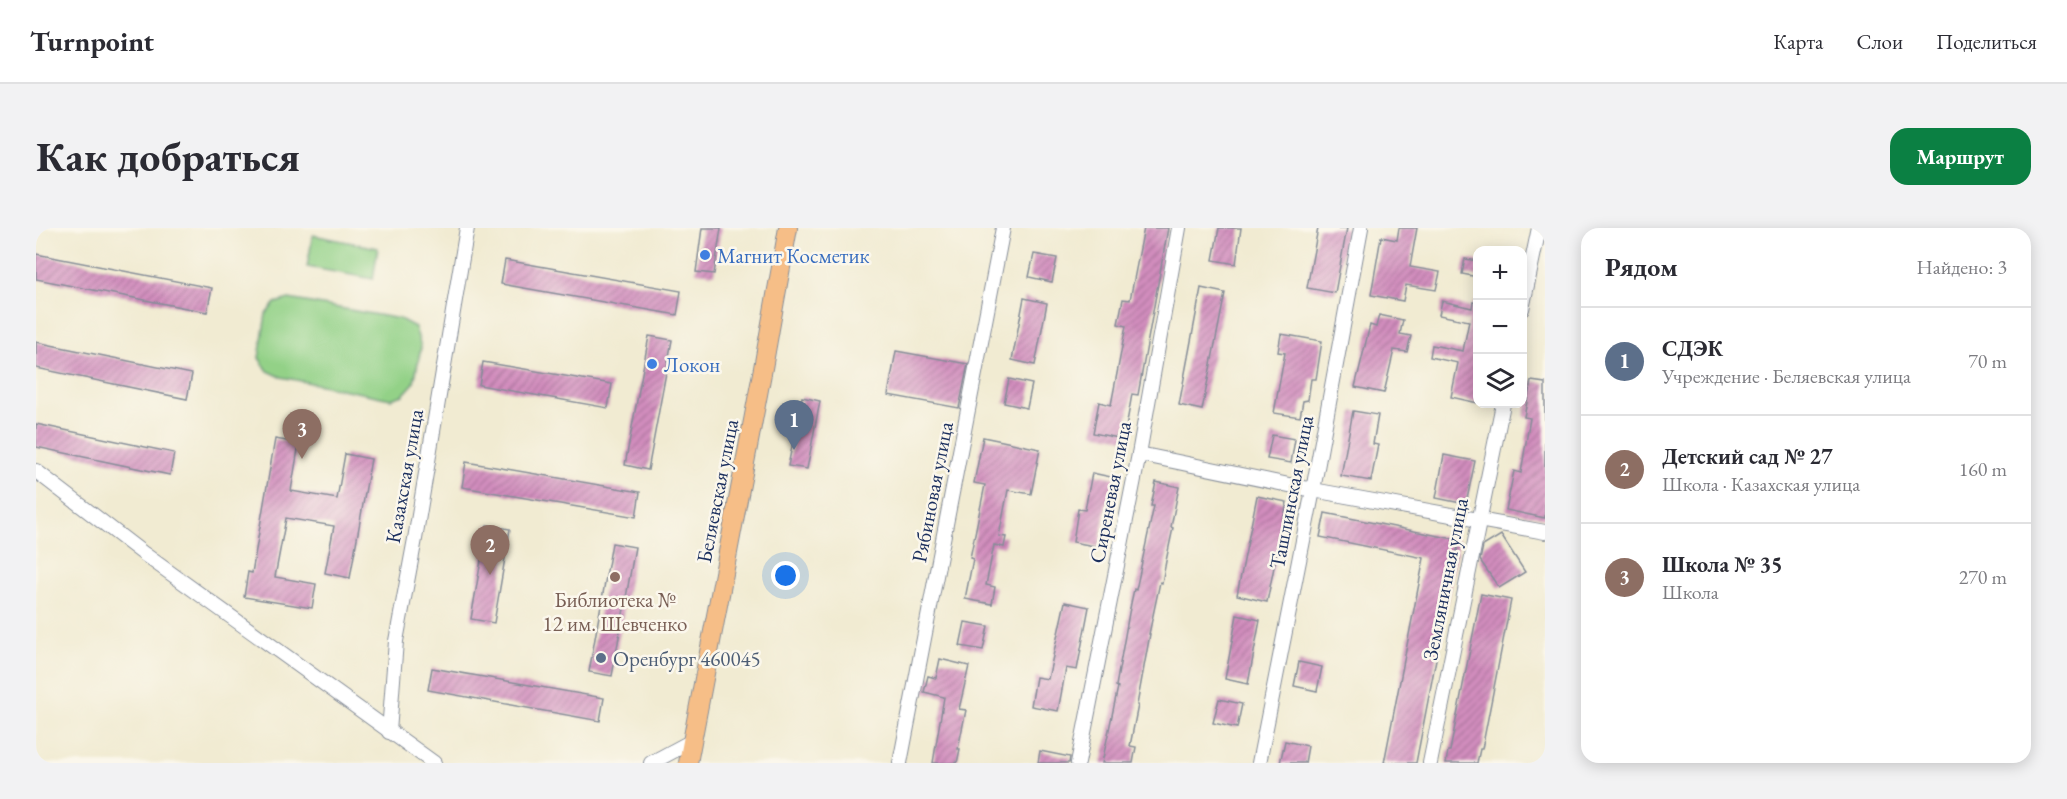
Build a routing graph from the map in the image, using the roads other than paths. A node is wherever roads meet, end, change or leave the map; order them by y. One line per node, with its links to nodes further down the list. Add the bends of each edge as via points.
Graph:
1 (467, 228): 14 (street, Казахская улица, via 396,641)
2 (788, 228): 15 (main road, Беляевская улица)
3 (1003, 228): 19 (street, Рябиновая улица)
4 (1179, 228): 9 (street, Сиреневая улица)
5 (1361, 228): 11 (street, Ташлинская улица)
6 (1539, 228): 7 (street)
7 (1524, 300)
8 (1502, 408): 12 (street, Земляничная улица)
9 (1139, 454): 11 (street); 20 (street, Сиреневая улица)
10 (36, 471): 14 (street)
11 (1313, 490): 12 (street); 21 (street, Ташлинская улица)
12 (1478, 520): 13 (street); 22 (street, Земляничная улица)
13 (1545, 532)
14 (389, 732): 16 (street)
15 (692, 741): 17 (street); 18 (main road, Беляевская улица)
16 (434, 763)
17 (651, 763)
18 (688, 763)
19 (900, 763)
20 (1078, 763)
21 (1259, 763)
22 (1430, 763)

